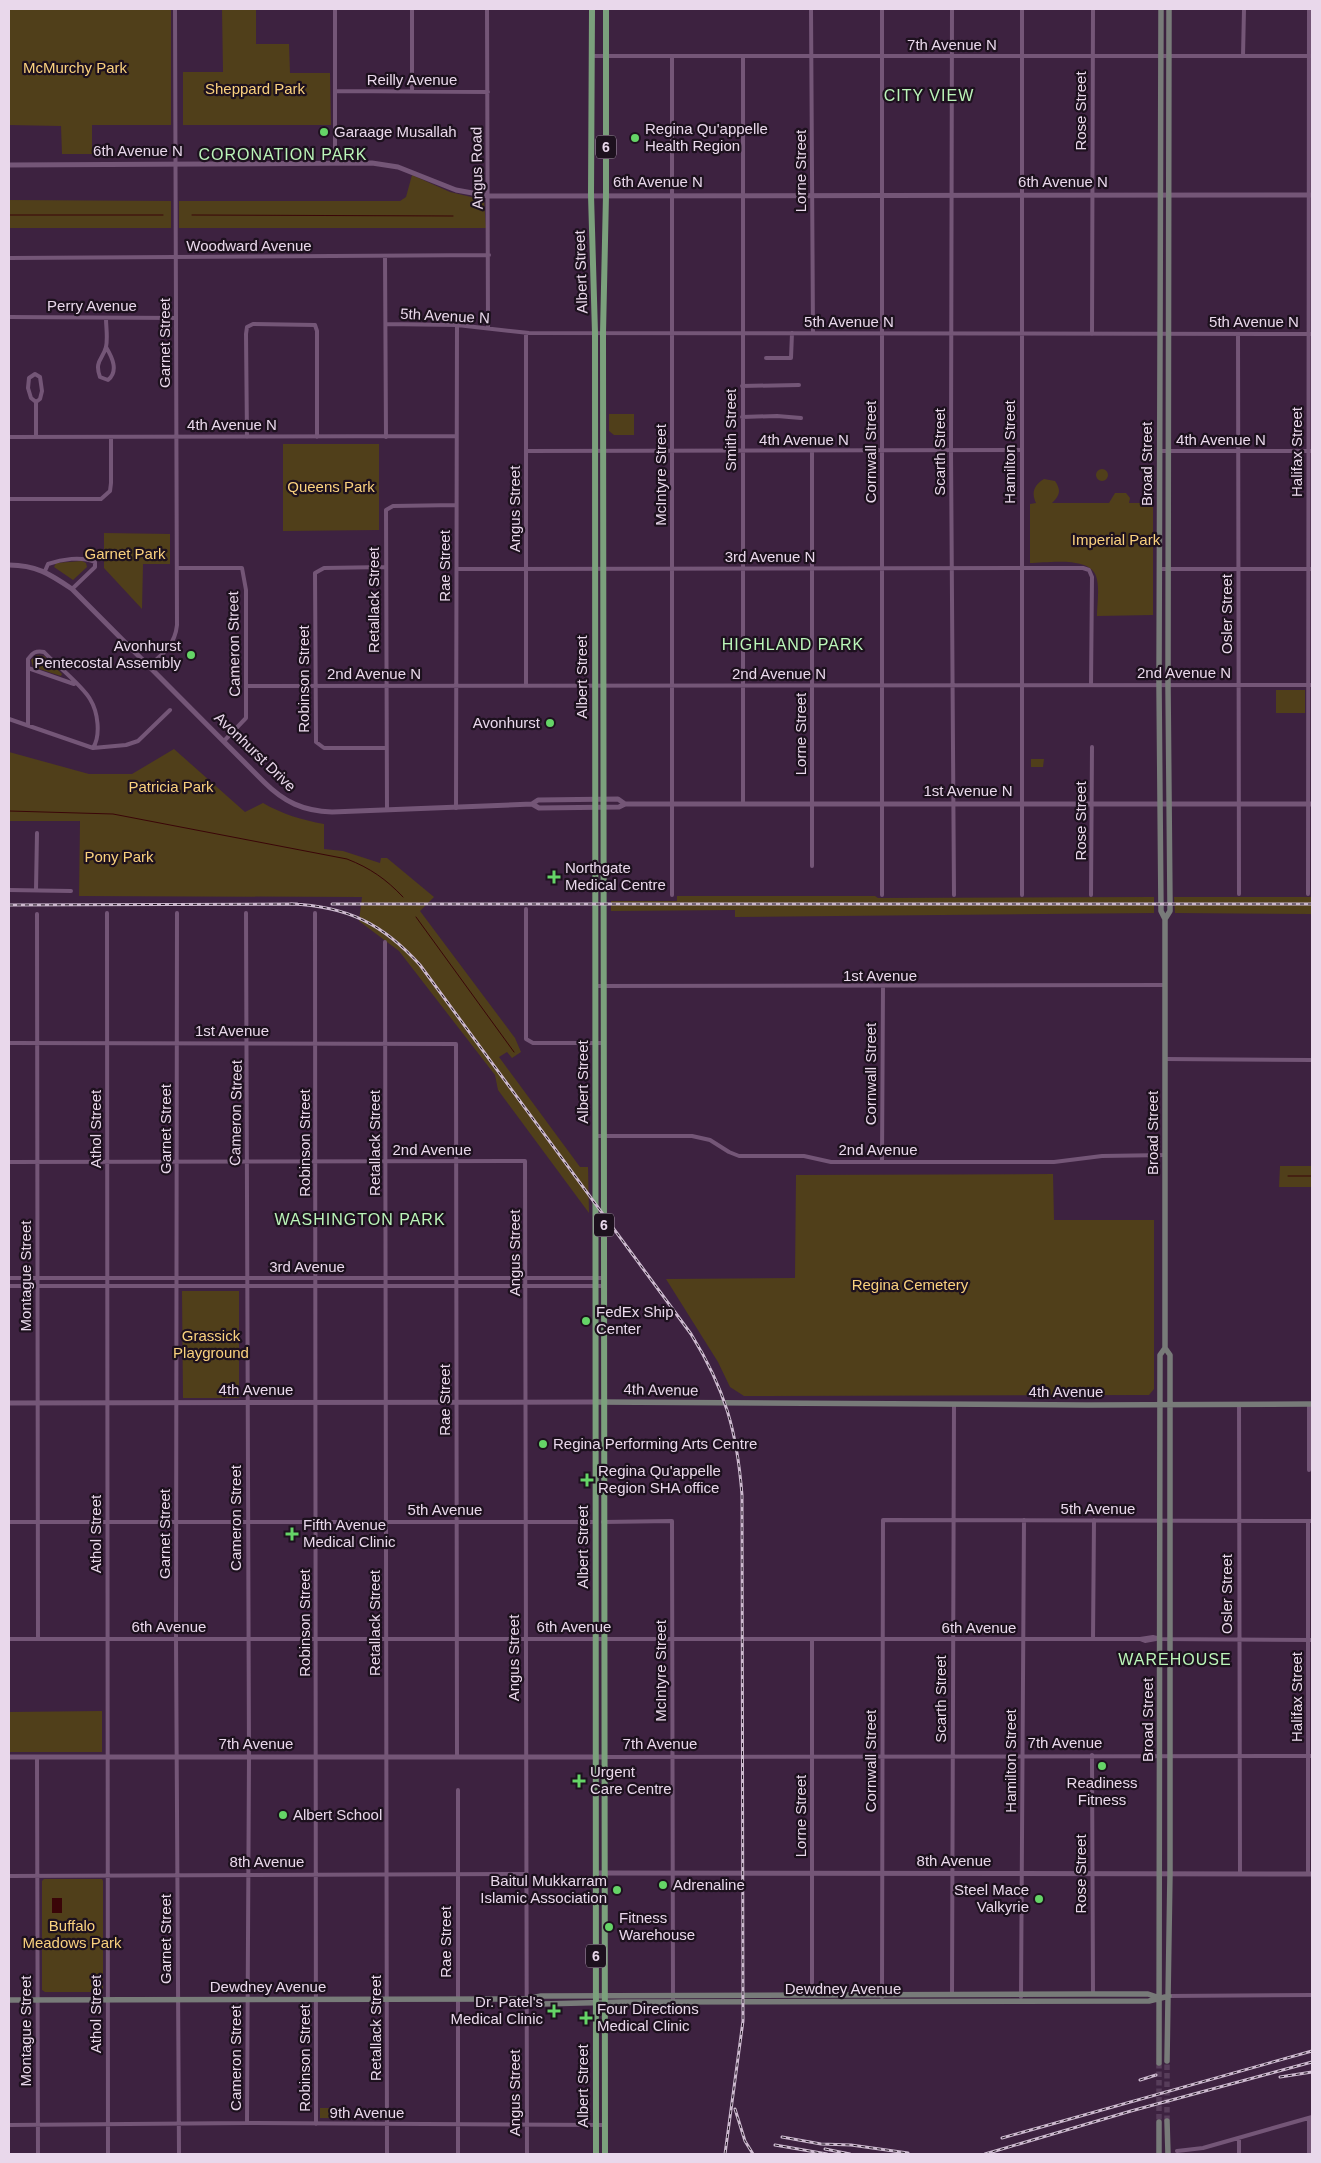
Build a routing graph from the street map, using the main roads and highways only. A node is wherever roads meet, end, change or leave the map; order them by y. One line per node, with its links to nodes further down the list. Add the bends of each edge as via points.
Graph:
1 (592, 9): 7 (main road, Albert Street / 6)
2 (606, 9): 8 (main road, Albert Street / 6, via 603,333)
3 (1160, 9): 5 (main road, Broad Street, via 1159,685 1161,911)
4 (1169, 9): 5 (main road, Broad Street, via 1170,911)
5 (1165, 918): 6 (main road, Broad Street)
6 (1165, 1348): 10 (main road, Broad Street, via 1160,1355); 11 (main road, Broad Street, via 1170,1355)
7 (596, 1402): 8 (main road, 4th Avenue); 15 (main road, Albert Street / 6)
8 (604, 1402): 10 (main road, 4th Avenue); 16 (main road, Albert Street / 6)
9 (1310, 1404): 11 (main road, 4th Avenue)
10 (1160, 1405): 11 (main road, 4th Avenue); 14 (main road, Broad Street)
11 (1170, 1405): 12 (main road, Broad Street)
12 (1169, 1996): 14 (main road, Dewdney Avenue); 18 (main road, Broad Street)
13 (673, 1998): 14 (main road, Dewdney Avenue, via 882,2002 1149,2001); 14 (main road, Dewdney Avenue, via 812,1994 1148,1994); 16 (main road, Dewdney Avenue)
14 (1160, 1998): 19 (main road, Broad Street)
15 (596, 1999): 16 (main road, Dewdney Avenue); 17 (main road, Dewdney Avenue, via 541,1996 526,1999); 22 (main road, Albert Street / 6)
16 (604, 1999): 23 (main road, Albert Street / 6)
17 (9, 2000)
18 (1167, 2061)
19 (1160, 2063)
20 (1167, 2121): 25 (main road)
21 (1160, 2122): 24 (main road)
22 (596, 2154)
23 (605, 2154)
24 (1159, 2154)
25 (1168, 2154)

